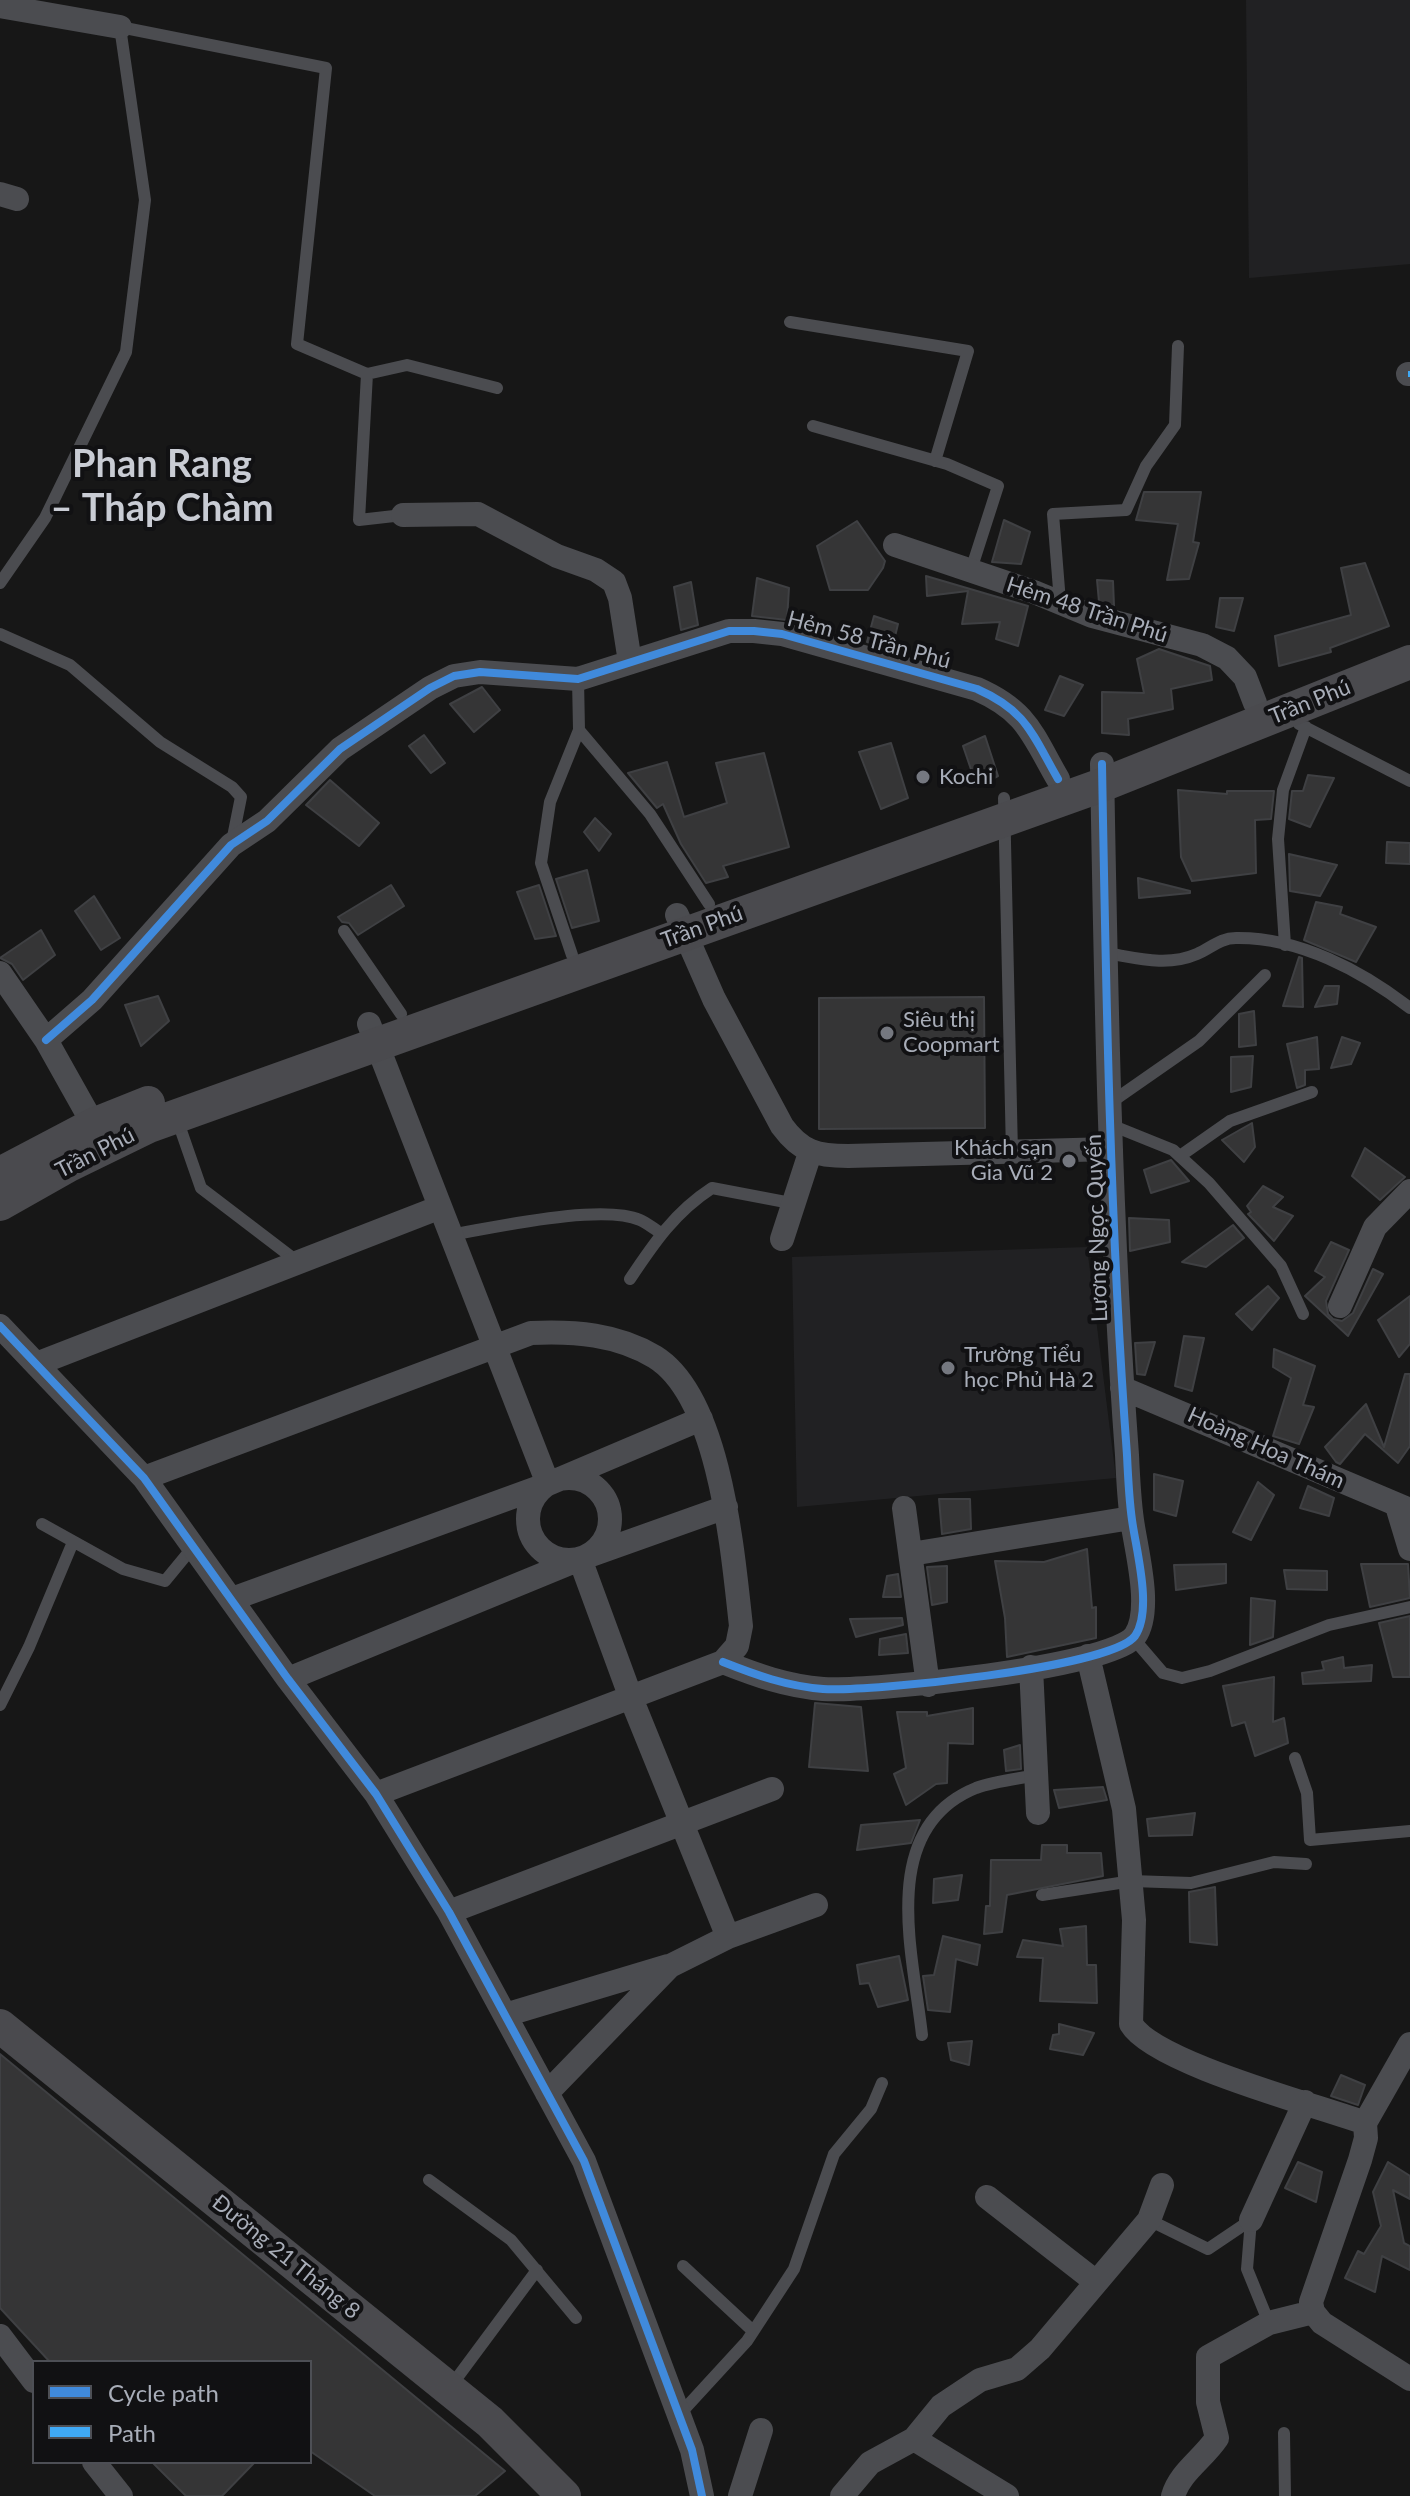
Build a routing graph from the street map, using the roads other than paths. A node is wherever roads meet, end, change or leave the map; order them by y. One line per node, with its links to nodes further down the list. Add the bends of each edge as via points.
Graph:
1 (0, 6): 2 (street)
2 (120, 27): 5 (lane, via 326,68 297,344); 12 (lane, via 145,200 126,352 45,518)
3 (790, 322): 8 (lane, via 968,351)
4 (1178, 346): 13 (lane, via 1175,425 1146,466 1126,510 1053,514)
5 (367, 374): 6 (lane, via 407,365); 9 (lane, via 359,520)
6 (497, 388)
7 (813, 426): 8 (lane)
8 (935, 461): 11 (lane, via 998,486)
9 (403, 515): 16 (street, via 478,514 557,556 596,570 614,582 620,598)
10 (895, 545): 11 (street, Hẻm 48 Trần Phú)
11 (970, 573): 13 (street, Hẻm 48 Trần Phú)
12 (0, 583)
13 (1060, 602): 19 (street, Hẻm 48 Trần Phú, via 1092,616 1202,645 1227,658)
14 (0, 634): 25 (lane, via 70,665 160,742 232,787 241,797)
15 (1410, 641): 19 (main road, Trần Phú)
16 (630, 662): 18 (street, Hẻm 58 Trần Phú); 22 (street, Hẻm 58 Trần Phú, via 729,631 782,634 977,689 1006,702 1023,716)
17 (1410, 662): 19 (main road, Trần Phú)
18 (578, 679): 20 (lane); 25 (street, via 480,672 454,676 340,749 267,821)
19 (1280, 715): 21 (main road, Trần Phú); 23 (lane); 29 (lane)
20 (579, 730): 26 (lane, via 650,814); 31 (lane, via 550,802 541,863)
21 (1102, 774): 22 (main road, Trần Phú); 24 (main road, Trần Phú); 30 (street, Lương Ngọc Quyến)
22 (1058, 779): 24 (main road, Trần Phú)
23 (1410, 781)
24 (1004, 809): 26 (main road, Trần Phú); 27 (main road, Trần Phú); 42 (lane)
25 (231, 845): 36 (street, via 92,1000)
26 (709, 904): 27 (main road, Trần Phú)
27 (681, 924): 31 (main road, Trần Phú); 35 (main road, Trần Phú); 41 (street, via 714,999 782,1126 795,1145)
28 (344, 931): 35 (lane)
29 (1285, 945): 30 (lane, via 1237,938 1167,962); 34 (lane, via 1357,970)
30 (1106, 953): 39 (street, Lương Ngọc Quyến)
31 (572, 955): 35 (main road, Trần Phú)
32 (0, 973): 36 (street)
33 (1265, 975): 39 (lane)
34 (1410, 1008)
35 (382, 1027): 38 (main road, Trần Phú); 40 (main road, Trần Phú); 48 (street)
36 (46, 1040): 40 (street)
37 (1312, 1092): 43 (lane, via 1230,1121)
38 (176, 1116): 40 (main road, Trần Phú); 52 (lane, via 201,1188)
39 (1111, 1126): 42 (street); 43 (lane); 59 (street, Lương Ngọc Quyến)
40 (100, 1136): 44 (main road, Trần Phú); 46 (main road, Trần Phú)
41 (810, 1153): 42 (street); 47 (street)
42 (1012, 1153)
43 (1180, 1156): 55 (lane, via 1281,1266)
44 (0, 1174)
45 (1410, 1191): 54 (street, via 1375,1227)
46 (0, 1204)
47 (796, 1204): 49 (lane, via 712,1188 685,1205); 51 (street)
48 (438, 1208): 50 (street); 52 (street)
49 (661, 1233): 50 (lane, via 637,1218 604,1215); 53 (lane)
50 (449, 1235): 57 (street)
51 (782, 1239)
52 (298, 1262): 58 (street)
53 (630, 1279)
54 (1340, 1306)
55 (1303, 1314)
56 (0, 1326): 58 (street)
57 (494, 1345): 60 (street, via 531,1333 564,1331 618,1339 658,1358 682,1384); 61 (street); 62 (street)
58 (39, 1363): 61 (street)
59 (1122, 1388): 65 (street, Hoàng Hoa Thám); 66 (street, Lương Ngọc Quyến)
60 (701, 1419): 62 (street); 63 (street)
61 (144, 1478): 69 (street)
62 (548, 1484): 72 (street, via 531,1503 529,1530 543,1552); 72 (street, via 561,1479 589,1483 607,1503 611,1517 603,1543); 73 (street)
63 (726, 1507): 72 (street); 77 (street, via 741,1626 737,1646)
64 (904, 1508): 71 (street)
65 (1404, 1508): 70 (street)
66 (1131, 1518): 71 (street); 75 (street, Lương Ngọc Quyến, via 1142,1585)
67 (42, 1524): 68 (lane)
68 (73, 1542): 69 (lane, via 123,1569 165,1581); 82 (lane)
69 (193, 1547): 73 (street)
70 (1410, 1549)
71 (911, 1554): 80 (street)
72 (580, 1559): 79 (street); 81 (street)
73 (232, 1599): 79 (street)
74 (1410, 1607): 75 (lane, via 1329,1625 1182,1678 1163,1673)
75 (1133, 1638): 76 (street)
76 (1088, 1656): 78 (street); 91 (street, via 1124,1809)
77 (723, 1662): 80 (street, via 773,1682 822,1689); 81 (street)
78 (1031, 1667): 80 (street); 84 (street)
79 (288, 1679): 86 (street)
80 (928, 1685)
81 (631, 1698): 86 (street); 88 (street)
82 (0, 1705)
83 (1295, 1758): 89 (lane, via 1307,1793 1310,1840)
84 (1037, 1775): 87 (street); 99 (lane, via 977,1788 943,1807 911,1860 906,1889)
85 (772, 1789): 88 (street)
86 (376, 1794): 94 (street)
87 (1038, 1813)
88 (682, 1824): 94 (street); 95 (street)
89 (1410, 1831)
90 (1306, 1864): 91 (lane, via 1274,1862 1191,1883)
91 (1132, 1881): 92 (lane); 103 (street, via 1131,2024 1137,2034 1174,2058)
92 (1042, 1895)
93 (816, 1905): 95 (street)
94 (449, 1912): 97 (street)
95 (728, 1937): 96 (street)
96 (670, 1966): 97 (street); 102 (street)
97 (505, 2015): 102 (street)
98 (0, 2026): 120 (main road, Đường 21 Tháng 8)
99 (922, 2035)
100 (1410, 2044): 104 (street)
101 (882, 2083): 116 (lane, via 871,2109 834,2154 794,2269)
102 (547, 2093): 121 (street, via 584,2161)
103 (1305, 2102): 104 (street); 109 (street)
104 (1365, 2123): 113 (street, via 1360,2160 1311,2302)
105 (429, 2180): 111 (lane, via 511,2240)
106 (1162, 2185): 108 (street)
107 (987, 2197): 112 (street)
108 (1149, 2220): 109 (lane, via 1208,2249); 112 (street)
109 (1251, 2220): 115 (lane, via 1247,2269)
110 (683, 2266): 116 (lane)
111 (537, 2270): 114 (lane); 120 (lane)
112 (1096, 2282): 124 (street, via 1017,2369 961,2391)
113 (1313, 2312): 115 (street); 119 (street, via 1346,2342)
114 (576, 2318)
115 (1269, 2323): 132 (street, via 1208,2357 1208,2402 1217,2438)
116 (753, 2331): 121 (lane)
117 (0, 2336): 118 (street)
118 (32, 2378)
119 (1410, 2379)
120 (449, 2390): 127 (main road, Đường 21 Tháng 8, via 490,2422)
121 (679, 2415): 128 (street)
122 (761, 2430): 129 (street)
123 (1284, 2433): 133 (lane)
124 (914, 2439): 130 (street, via 870,2463); 131 (street)
125 (96, 2464): 126 (street)
126 (121, 2496)
127 (564, 2496)
128 (702, 2496)
129 (740, 2496)
130 (842, 2496)
131 (1007, 2496)
132 (1173, 2496)
133 (1285, 2496)

